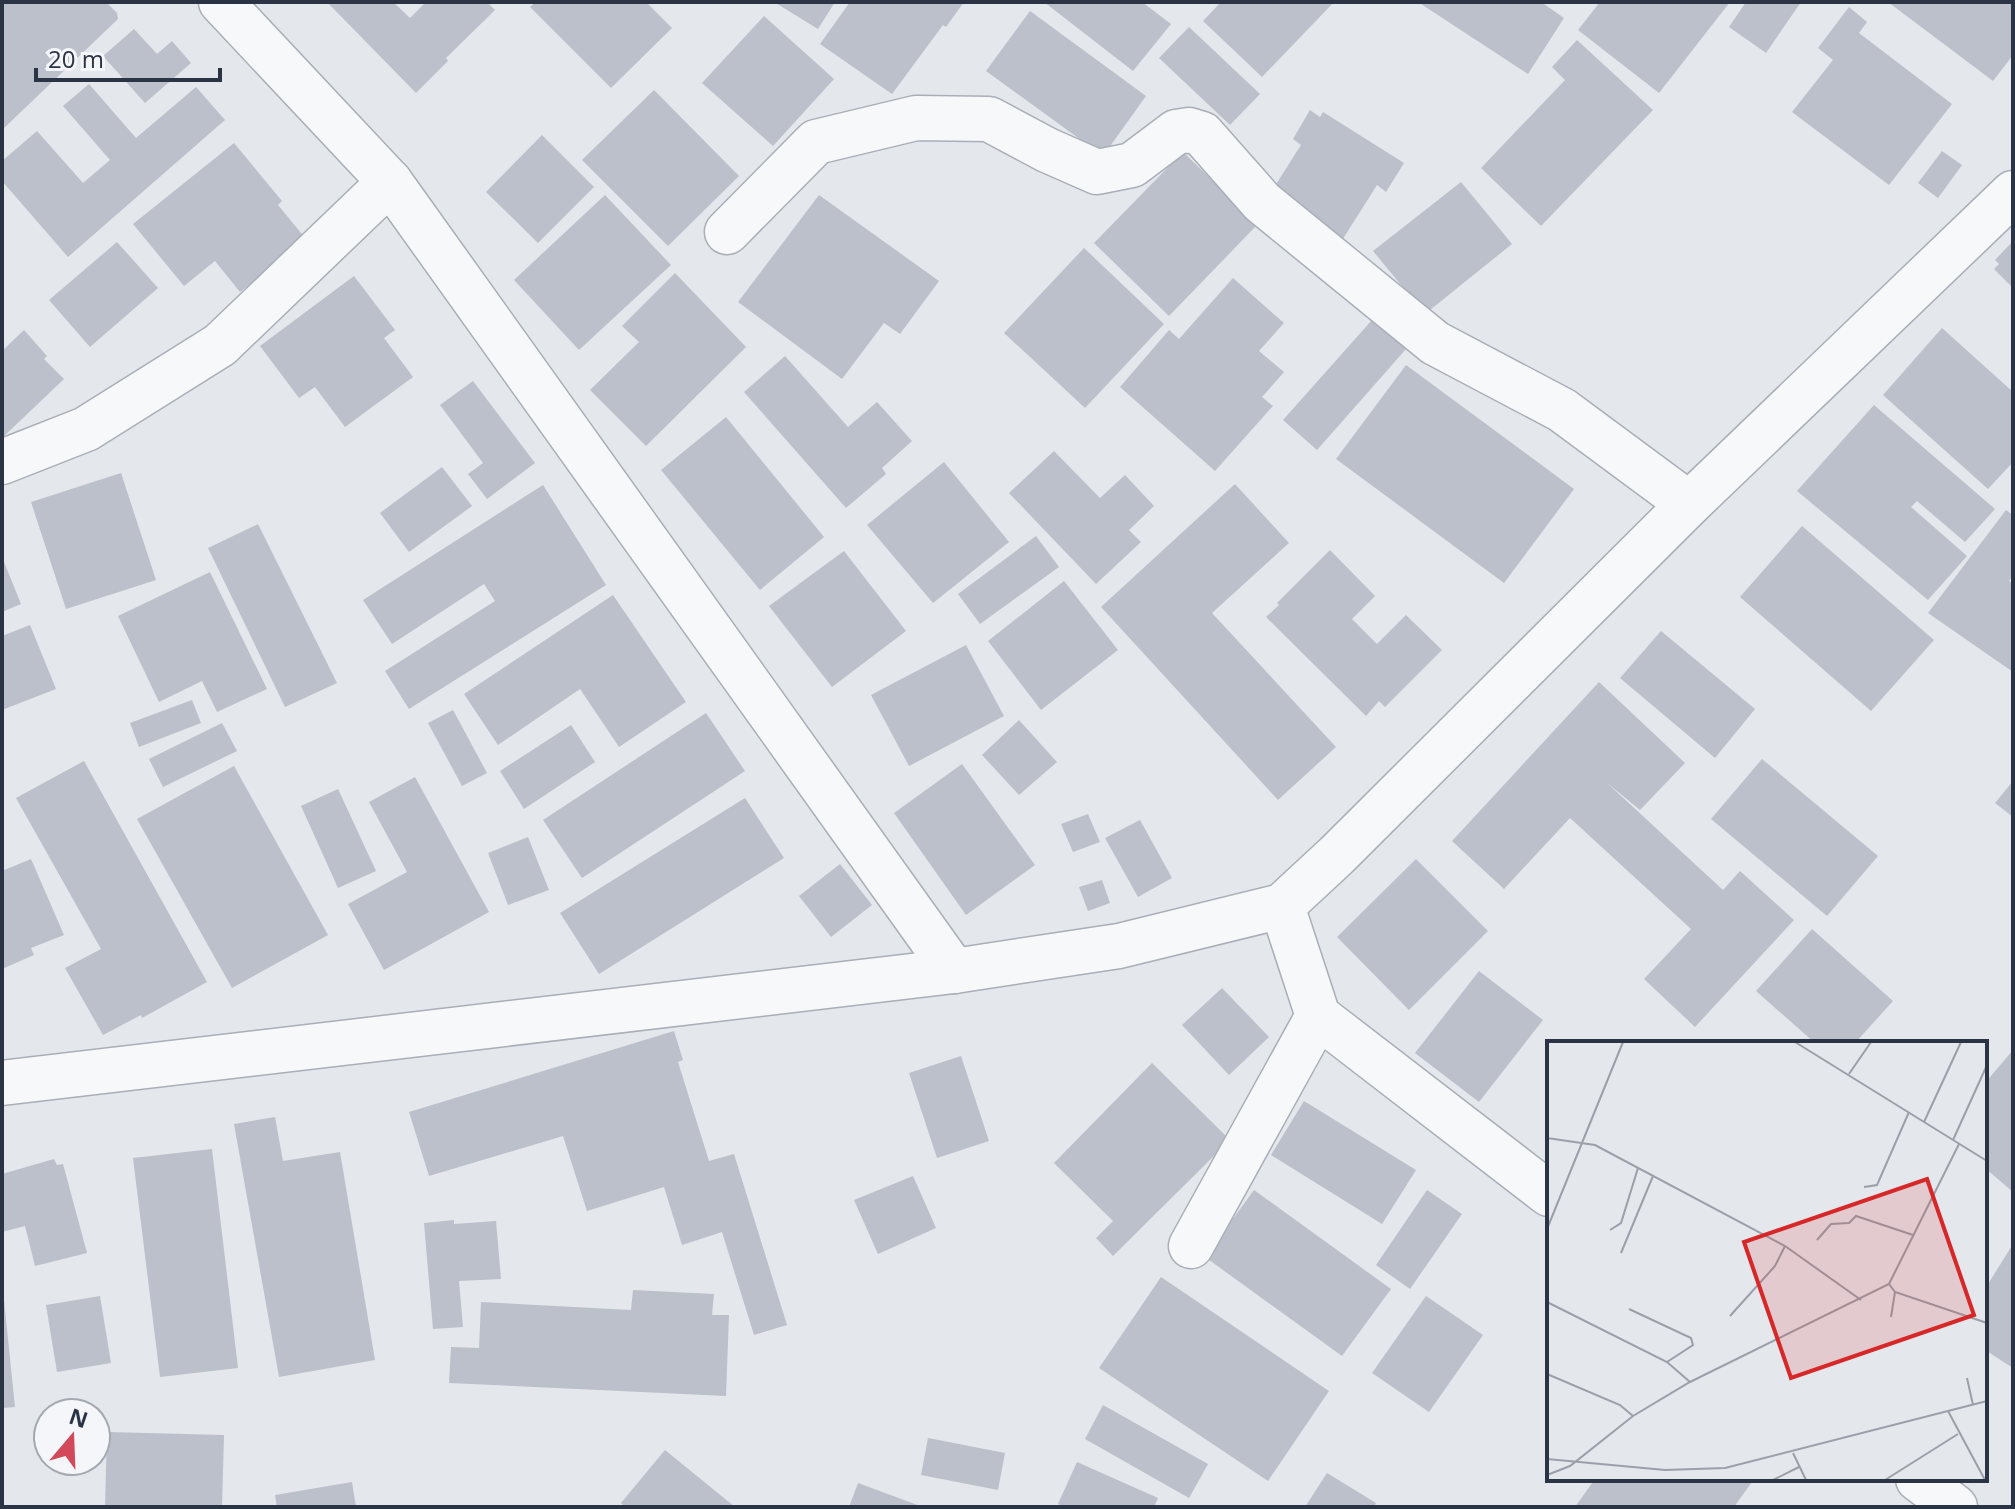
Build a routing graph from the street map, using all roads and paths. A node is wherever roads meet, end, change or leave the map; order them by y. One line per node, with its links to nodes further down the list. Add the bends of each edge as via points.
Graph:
1 (221, 2): 2 (street)
2 (390, 182): 5 (street, via 220,345 86,429); 8 (street)
3 (2013, 193): 6 (street)
4 (727, 232): 6 (street, via 816,142 916,118 989,119 1097,172 1132,165 1176,132 1189,130 1202,134 1262,202 1435,343 1562,410)
5 (2, 462)
6 (1689, 504): 7 (street)
7 (1282, 906): 8 (street, via 1119,946); 9 (street)
8 (954, 971): 10 (street)
9 (1318, 1016): 11 (street); 12 (street)
10 (2, 1083)
11 (1547, 1192)
12 (1191, 1246)
13 (1921, 1481): 14 (street)
14 (1955, 1507)

